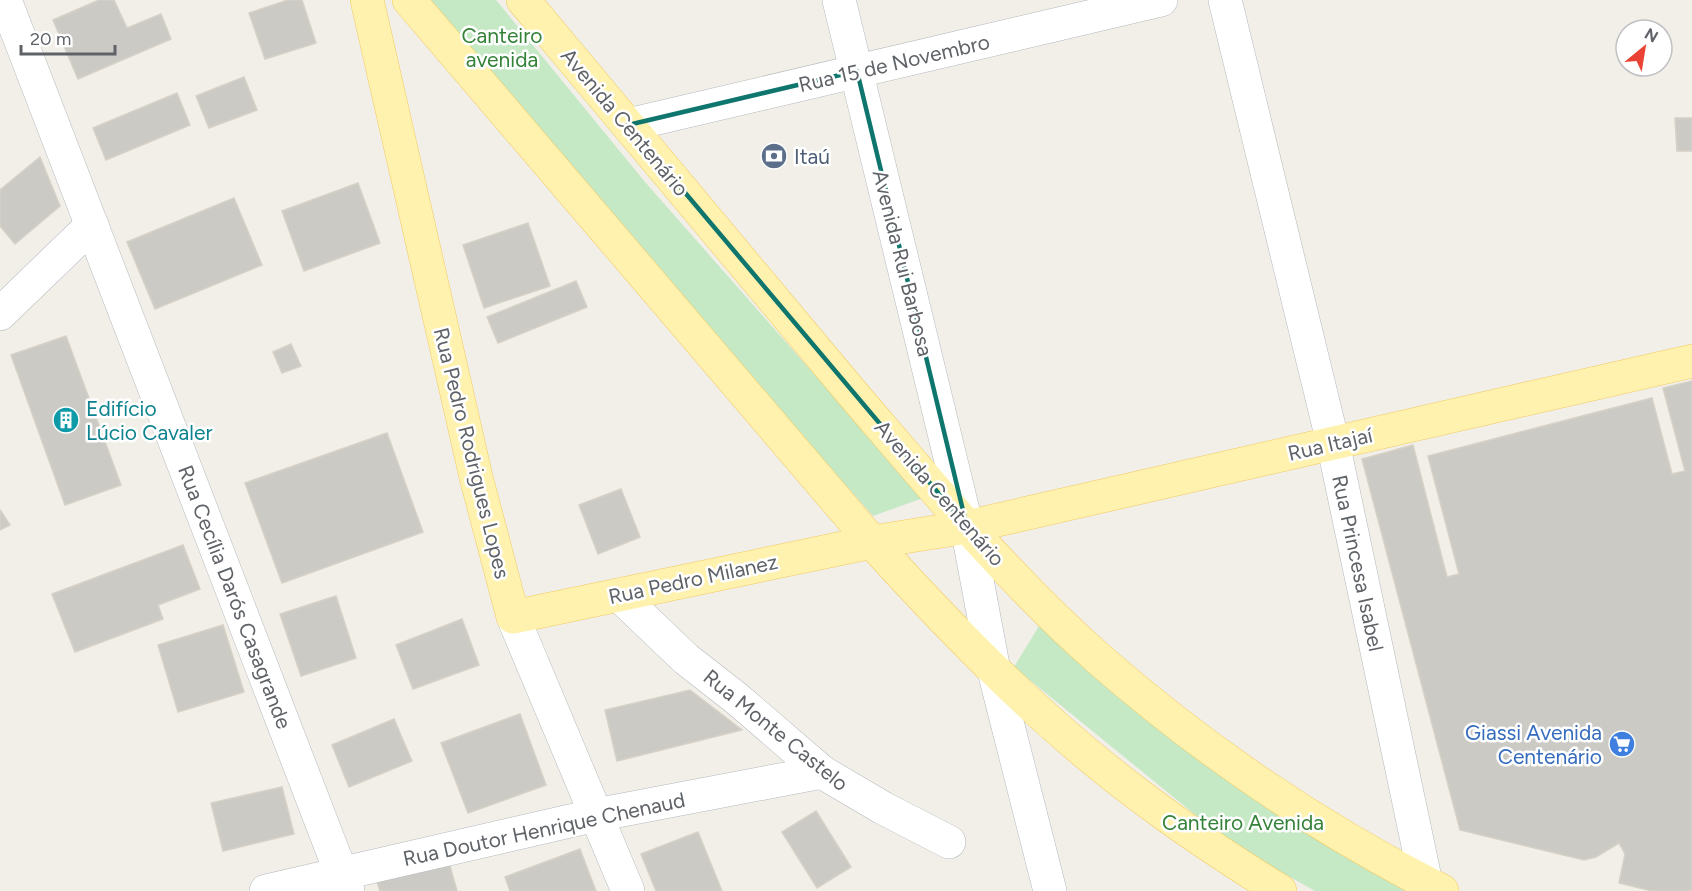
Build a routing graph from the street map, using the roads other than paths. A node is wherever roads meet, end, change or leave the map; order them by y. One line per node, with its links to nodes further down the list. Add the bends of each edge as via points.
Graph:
1 (5, 0): 10 (street, Rua Cecília Darós Casagrande)
2 (367, 0): 17 (main road, Rua Pedro Rodrigues Lopes, via 476,477)
3 (409, 0): 15 (main road)
4 (523, 0): 9 (main road, Avenida Centenário)
5 (839, 0): 8 (street, Avenida Rui Barbosa)
6 (1161, 0): 8 (street, Rua 15 de Novembro)
7 (1225, 0): 13 (street, Rua Princesa Isabel)
8 (857, 71): 9 (street, Rua 15 de Novembro); 14 (street, Avenida Rui Barbosa)
9 (628, 125): 14 (main road, Avenida Centenário)
10 (92, 225): 11 (street); 22 (street, Rua Cecília Darós Casagrande)
11 (0, 314)
12 (1692, 361): 13 (main road, Rua Itajaí)
13 (1333, 443): 14 (main road, Rua Itajaí); 23 (street, Rua Princesa Isabel)
14 (967, 527): 15 (main road, Rua Itajaí); 18 (street, Avenida Rui Barbosa); 23 (main road, Avenida Centenário, via 1099,659 1184,728 1319,823)
15 (872, 542): 16 (main road, Rua Pedro Milanez); 18 (main road)
16 (619, 595): 17 (main road, Rua Pedro Milanez); 19 (street, Rua Monte Castelo, via 686,659)
17 (513, 617): 20 (street, Rua Pedro Rodrigues Lopes)
18 (994, 671): 26 (street, Avenida Rui Barbosa); 27 (main road, via 1154,807)
19 (822, 772): 20 (street, Rua Doutor Henrique Chenaud); 21 (street, Rua Monte Castelo)
20 (596, 815): 22 (street, Rua Doutor Henrique Chenaud); 25 (street, Rua Pedro Rodrigues Lopes)
21 (949, 842)
22 (345, 882): 24 (street, Rua Doutor Henrique Chenaud)
23 (1434, 887)
24 (266, 891)
25 (628, 891)
26 (1050, 891)
27 (1280, 891)

